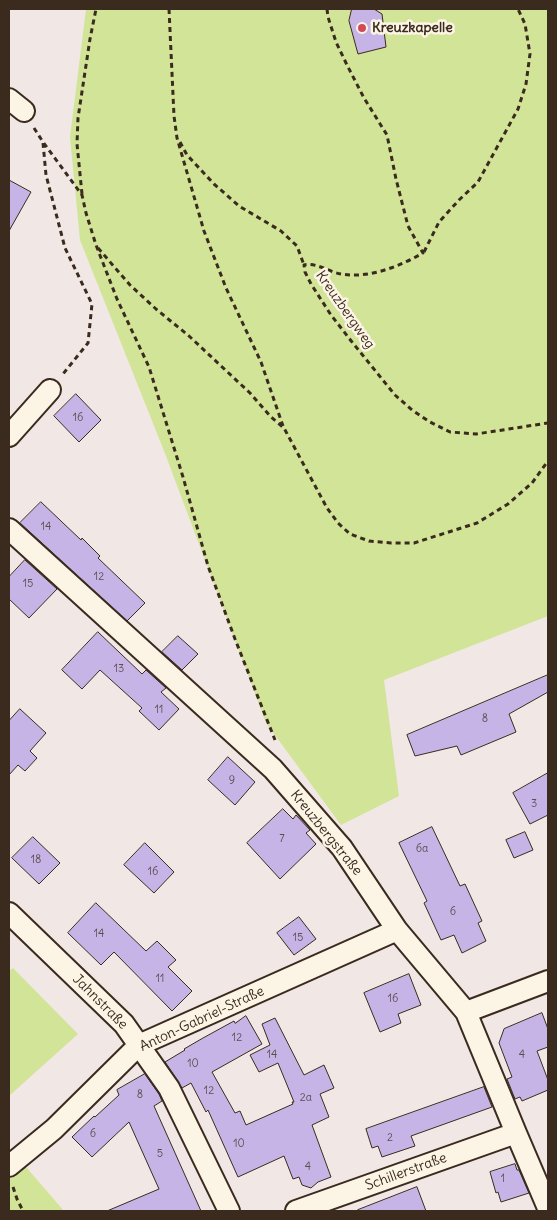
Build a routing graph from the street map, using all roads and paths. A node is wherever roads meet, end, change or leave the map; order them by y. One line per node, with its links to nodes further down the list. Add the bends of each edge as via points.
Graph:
1 (96, 9): 8 (path, via 78,118)
2 (169, 9): 6 (path)
3 (327, 9): 10 (path, via 336,42 386,135 408,226)
4 (518, 9): 10 (path, via 525,24 530,54 518,109 478,182 439,222)
5 (16, 105): 7 (path)
6 (177, 138): 11 (path, via 214,184 239,206 280,231 297,246); 14 (path, via 204,231 260,362)
7 (43, 142): 8 (path); 12 (path, via 46,175 66,248 92,304 88,343)
8 (82, 195): 9 (path)
9 (96, 245): 14 (path, via 130,285 203,348); 18 (path, via 148,368 208,566 275,739)
10 (423, 253): 11 (path, Kreuzbergweg, via 404,264 360,275)
11 (304, 265): 13 (path, Kreuzbergweg, via 311,284 352,342 396,395 430,422 450,432 476,434)
12 (50, 390): 15 (street)
13 (548, 423)
14 (284, 428): 16 (path, via 338,523 350,534 369,541 414,543 477,523 508,504 532,483)
15 (9, 436)
16 (548, 461)
17 (9, 529): 18 (street, Kreuzbergstraße)
18 (273, 769): 20 (street, Kreuzbergstraße, via 342,848)
19 (9, 913): 23 (street, Jahnstraße, via 124,1024)
20 (397, 930): 22 (street, Kreuzbergstraße); 23 (street, Anton-Gabriel-Straße)
21 (548, 981): 22 (street)
22 (466, 1012): 24 (street, Kreuzbergstraße)
23 (139, 1045): 25 (street, Anton-Gabriel-Straße); 28 (street, Jahnstraße, via 170,1088)
24 (516, 1133): 26 (street, Kreuzbergstraße); 29 (street, Schillerstraße)
25 (10, 1173): 27 (path)
26 (548, 1208)
27 (23, 1211)
28 (229, 1211)
29 (296, 1211)

